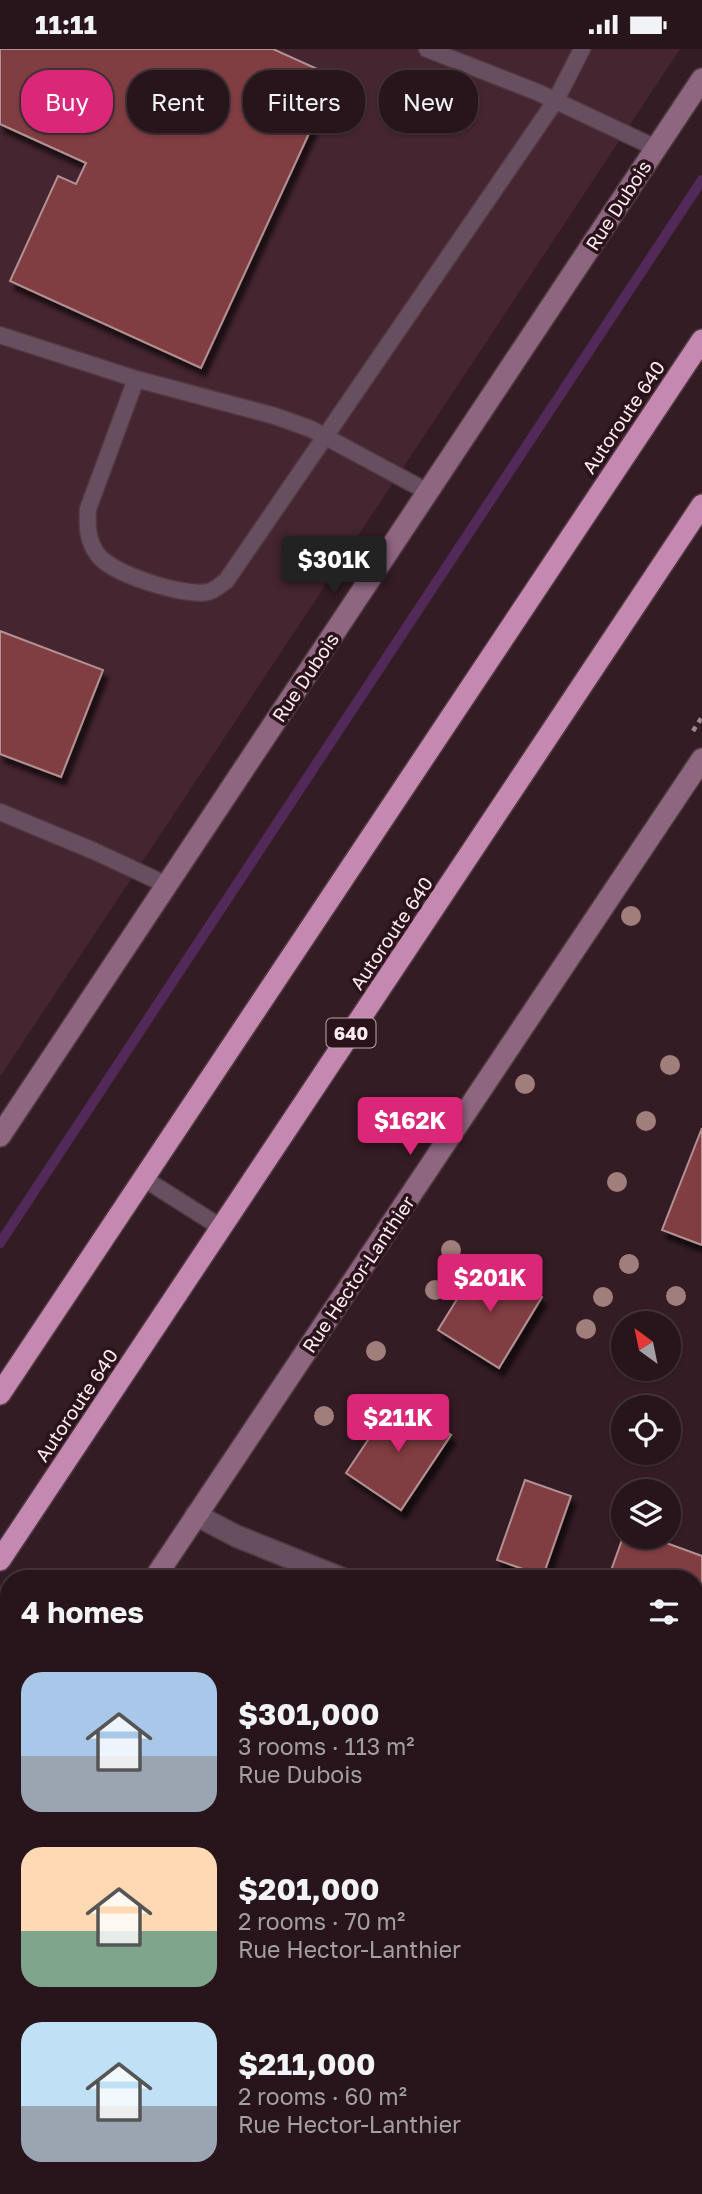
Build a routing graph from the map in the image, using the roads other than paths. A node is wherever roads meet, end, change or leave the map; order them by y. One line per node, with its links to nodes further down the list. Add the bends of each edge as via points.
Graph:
1 (427, 49): 4 (lane)
2 (582, 49): 4 (lane)
3 (702, 79): 5 (street, Rue Dubois)
4 (556, 100): 5 (lane); 9 (lane)
5 (656, 148): 10 (street, Rue Dubois)
6 (0, 335): 8 (lane)
7 (702, 340): 16 (highway, Autoroute 640)
8 (136, 379): 9 (lane); 9 (lane, via 88,509 87,529 100,558 155,585 197,593 211,592 226,581)
9 (326, 434): 10 (lane)
10 (428, 492): 14 (street, Rue Dubois)
11 (702, 505): 17 (highway, Autoroute 640 / 640)
12 (702, 759): 19 (street, Rue Hector-Lanthier)
13 (0, 812): 14 (lane)
14 (167, 885): 15 (street, Rue Dubois)
15 (1, 1132)
16 (143, 1178): 17 (lane); 18 (highway, Autoroute 640)
17 (222, 1227): 20 (highway, Autoroute 640 / 640)
18 (0, 1394)
19 (196, 1515): 21 (street, Rue Hector-Lanthier); 22 (street)
20 (0, 1560)
21 (160, 1570)
22 (321, 1570)

